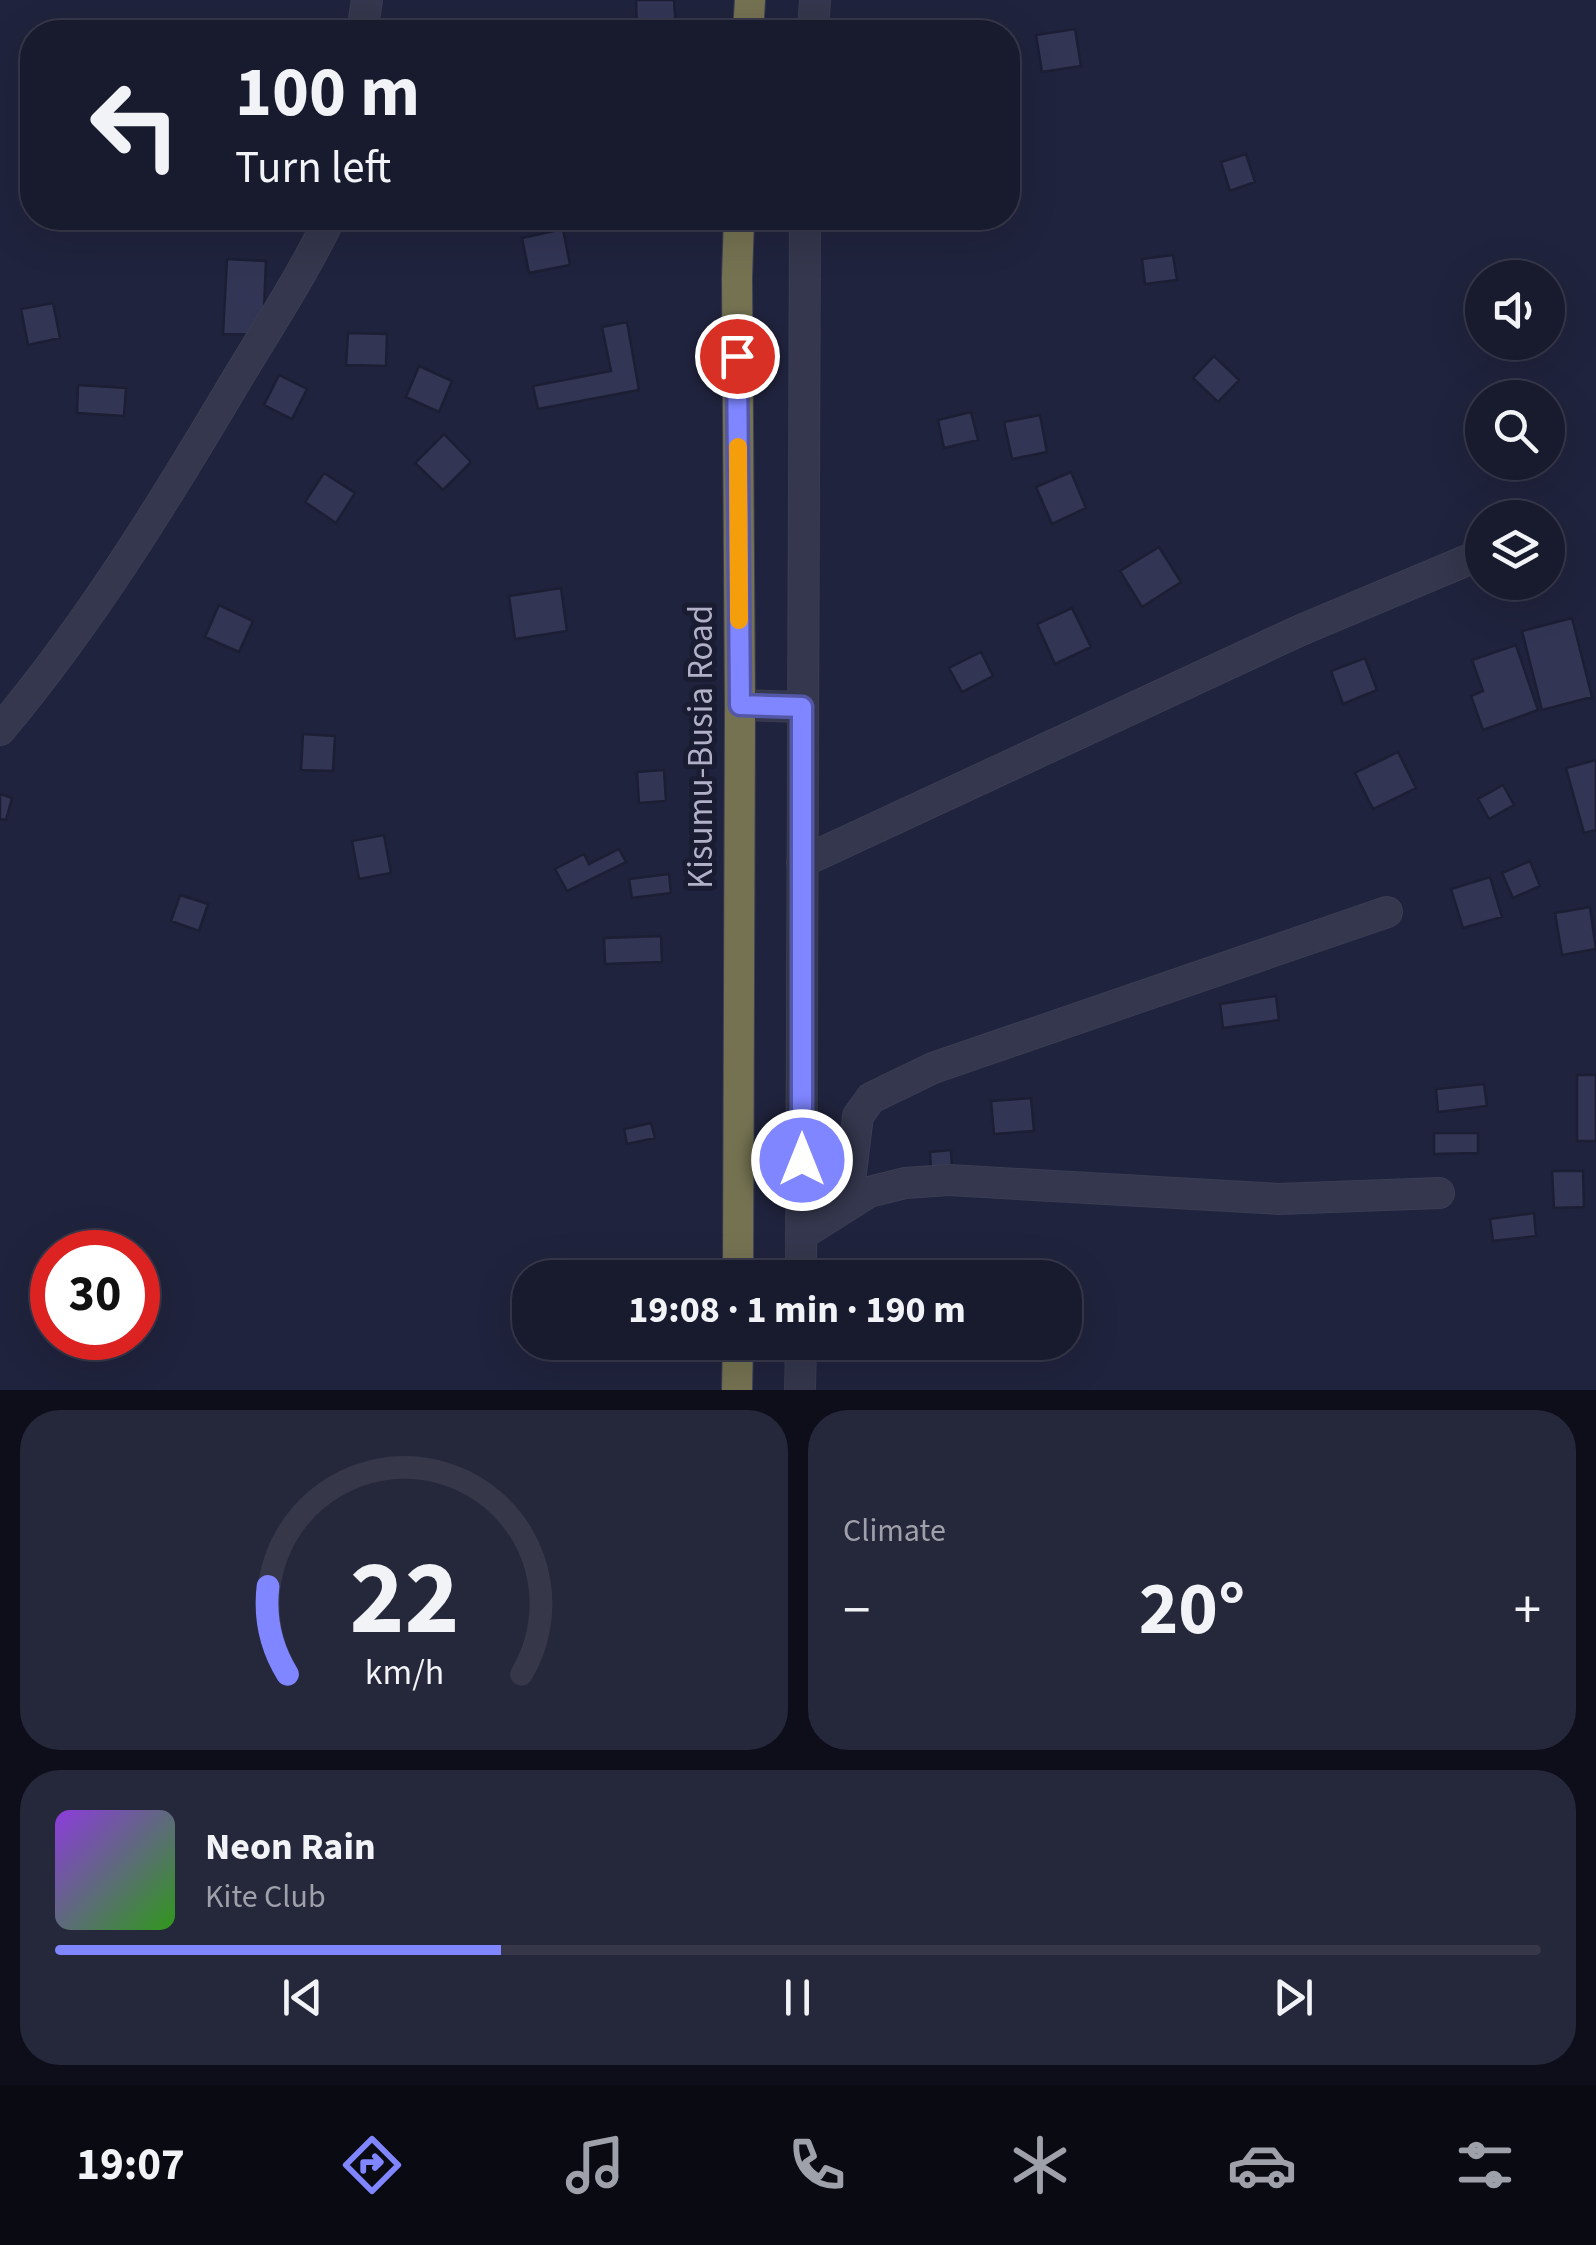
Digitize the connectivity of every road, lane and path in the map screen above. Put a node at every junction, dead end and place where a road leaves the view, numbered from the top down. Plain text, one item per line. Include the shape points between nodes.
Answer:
1 (324, 230) edge
2 (739, 230) edge
3 (805, 230) edge
4 (1465, 561) edge
5 (740, 705) junction
6 (802, 707) junction
7 (0, 730) edge
8 (802, 862) junction
9 (1387, 912) dead end
10 (1439, 1192) dead end
11 (847, 1205) junction
12 (801, 1235) junction
13 (738, 1260) edge
14 (801, 1260) edge
15 (738, 1360) edge
16 (800, 1360) edge
17 (737, 1390) edge
18 (800, 1390) edge

1 - 7 street via 158,512
2 - 5 highway, Kisumu-Busia Road
3 - 6 street
4 - 8 street via 1300,630
5 - 6 street
5 - 13 highway, Kisumu-Busia Road
6 - 8 street
8 - 12 street
9 - 11 street via 933,1068 871,1098 858,1116
10 - 11 street via 1279,1199 950,1180 905,1183
11 - 12 street
12 - 14 street
15 - 17 highway
16 - 18 street

